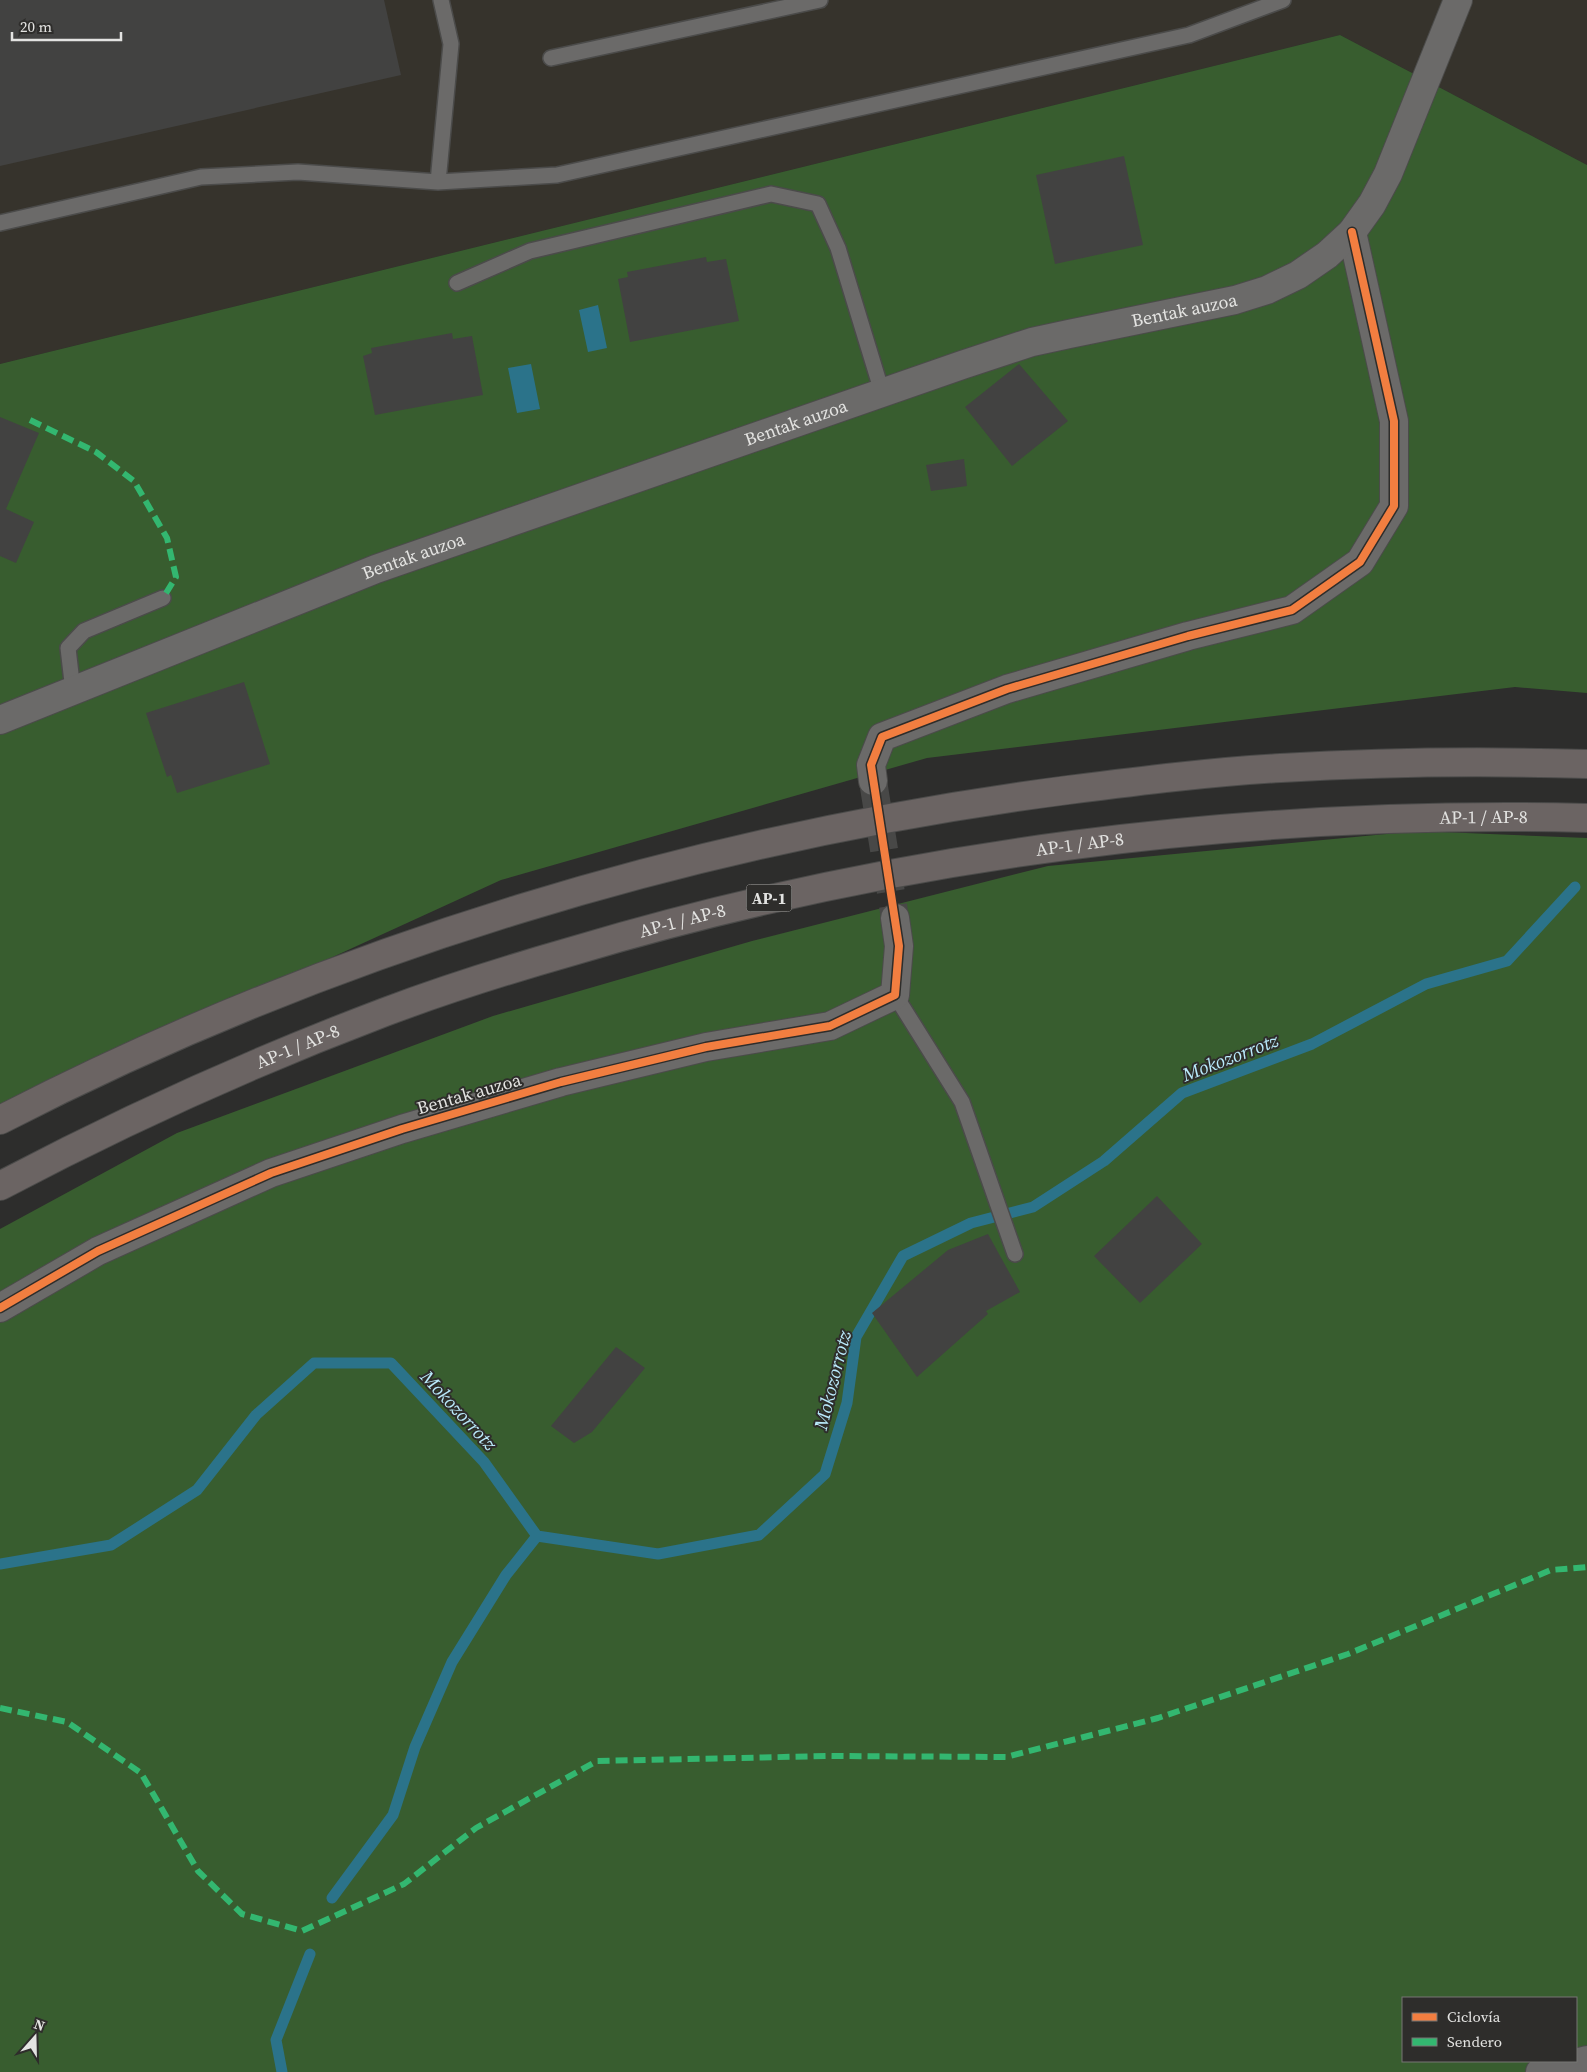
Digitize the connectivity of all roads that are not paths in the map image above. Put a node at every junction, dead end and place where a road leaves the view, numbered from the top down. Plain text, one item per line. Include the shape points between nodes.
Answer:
1 (441, 0) edge
2 (820, 0) edge
3 (1283, 0) edge
4 (1458, 0) edge
5 (551, 58) dead end
6 (438, 182) junction
7 (0, 223) edge
8 (1352, 232) junction
9 (456, 283) dead end
10 (882, 392) junction
11 (163, 598) dead end
12 (72, 691) junction
13 (0, 720) edge
14 (1587, 764) edge
15 (873, 781) tunnel mouth
16 (1587, 818) edge
17 (895, 918) tunnel mouth
18 (895, 994) junction
19 (0, 1120) edge
20 (0, 1186) edge
21 (1015, 1254) dead end
22 (0, 1308) edge
23 (1587, 2060) edge
24 (1540, 2072) edge

1 - 6 lane via 451,44
2 - 5 lane
3 - 6 lane via 1189,35 558,175
4 - 8 street, Bentak auzoa via 1388,174
6 - 7 lane via 298,172 201,177
8 - 10 street, Bentak auzoa via 1327,255 1267,290 1235,300 1032,342
8 - 15 street via 1394,421 1394,506 1360,562 1292,610 1188,636 1007,689 882,737 871,765
9 - 10 lane via 530,251 771,194 818,204 838,248
10 - 12 street, Bentak auzoa via 376,569
11 - 12 lane via 84,632 68,648
12 - 13 street, Bentak auzoa
14 - 19 highway via 1411,763 1278,768 1146,780 892,817 752,846 514,911 370,960 245,1007
16 - 20 highway, AP-1 / AP-8 / AP-1 via 1413,817 1151,835 1021,852 763,900 510,969 386,1012 145,1113
17 - 18 street via 899,946
18 - 21 lane via 962,1102
18 - 22 street, Bentak auzoa via 830,1026 706,1047 562,1082 402,1129 271,1173 98,1251
23 - 24 street

